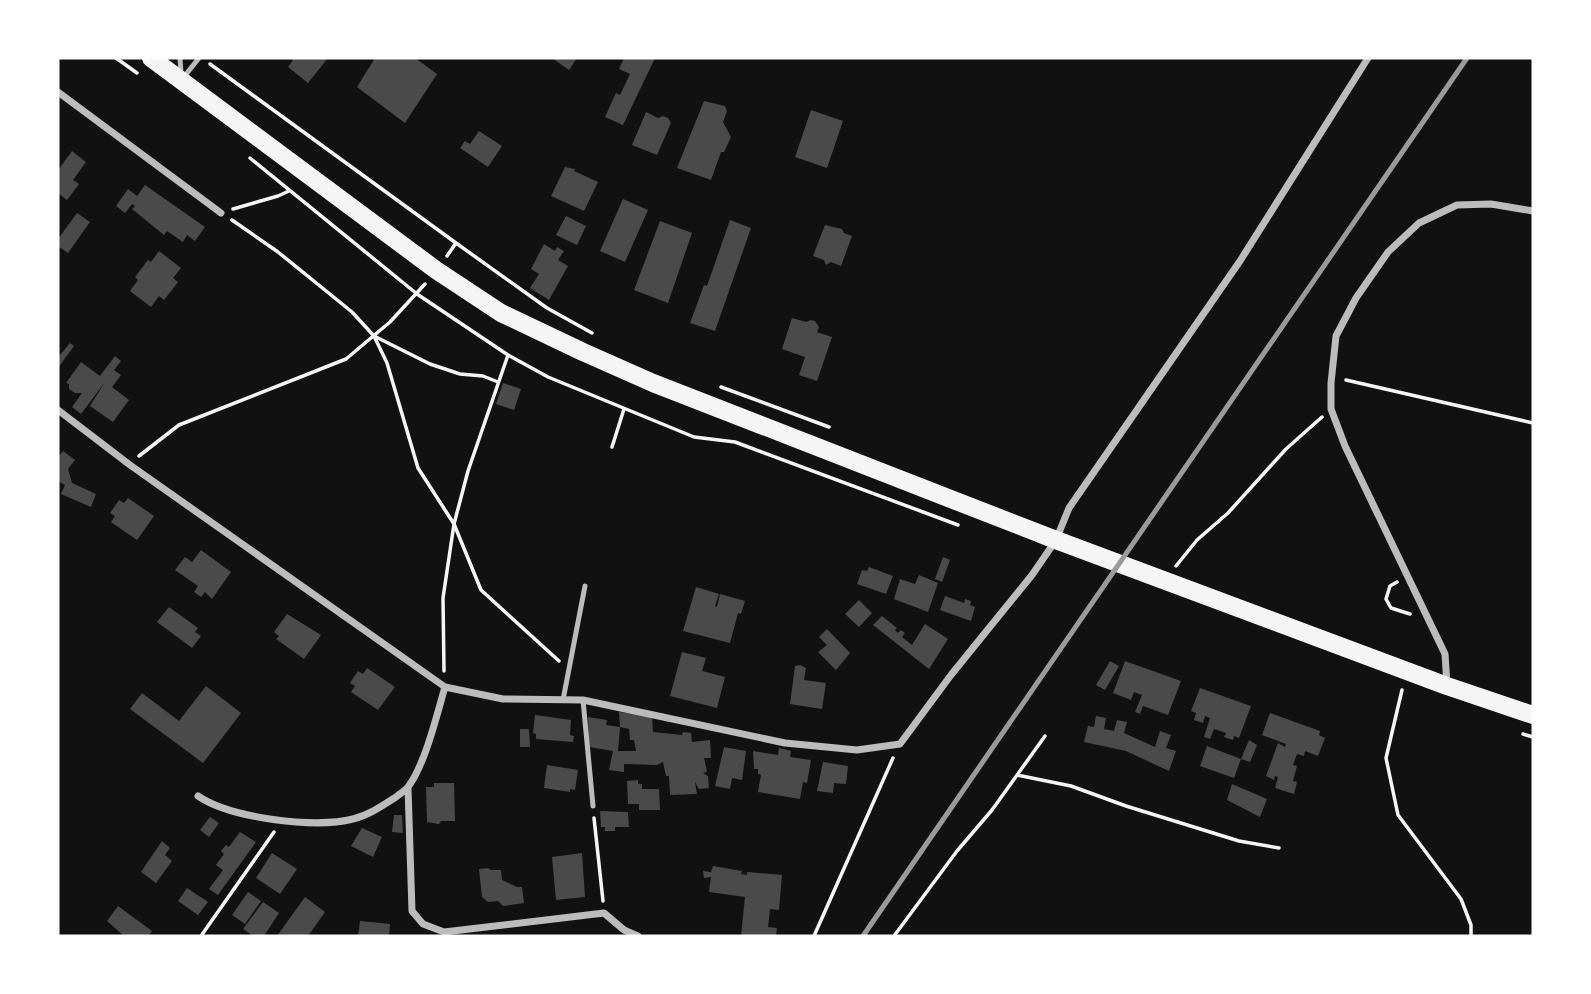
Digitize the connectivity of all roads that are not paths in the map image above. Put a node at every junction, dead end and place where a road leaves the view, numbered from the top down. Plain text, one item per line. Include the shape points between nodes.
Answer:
1 (151, 58) edge
2 (180, 58) edge
3 (201, 58) edge
4 (1368, 58) edge
5 (181, 80) junction
6 (58, 92) edge
7 (1533, 211) edge
8 (221, 213) road end
9 (58, 410) edge
10 (1059, 541) junction
11 (585, 586) dead end
12 (1447, 686) junction
13 (445, 687) junction
14 (563, 700) junction
15 (583, 700) junction
16 (1533, 715) edge
17 (408, 788) junction
18 (198, 796) dead end
19 (593, 806) road end
20 (638, 936) edge

1 - 5 main road
2 - 5 lane
3 - 5 lane
4 - 10 street via 1240,261 1069,508
5 - 10 main road via 436,270 502,313 629,373
6 - 8 street
7 - 12 street via 1491,204 1457,205 1419,223 1388,252 1336,336 1331,409 1445,654
9 - 13 street
10 - 12 main road
10 - 15 street via 900,744 857,750 785,743
11 - 14 lane
12 - 16 main road
13 - 14 street via 503,699
13 - 17 street
14 - 15 street
15 - 19 lane
17 - 18 street via 378,810 327,822 282,822 212,806
17 - 20 street via 412,911 423,924 444,932 604,913

